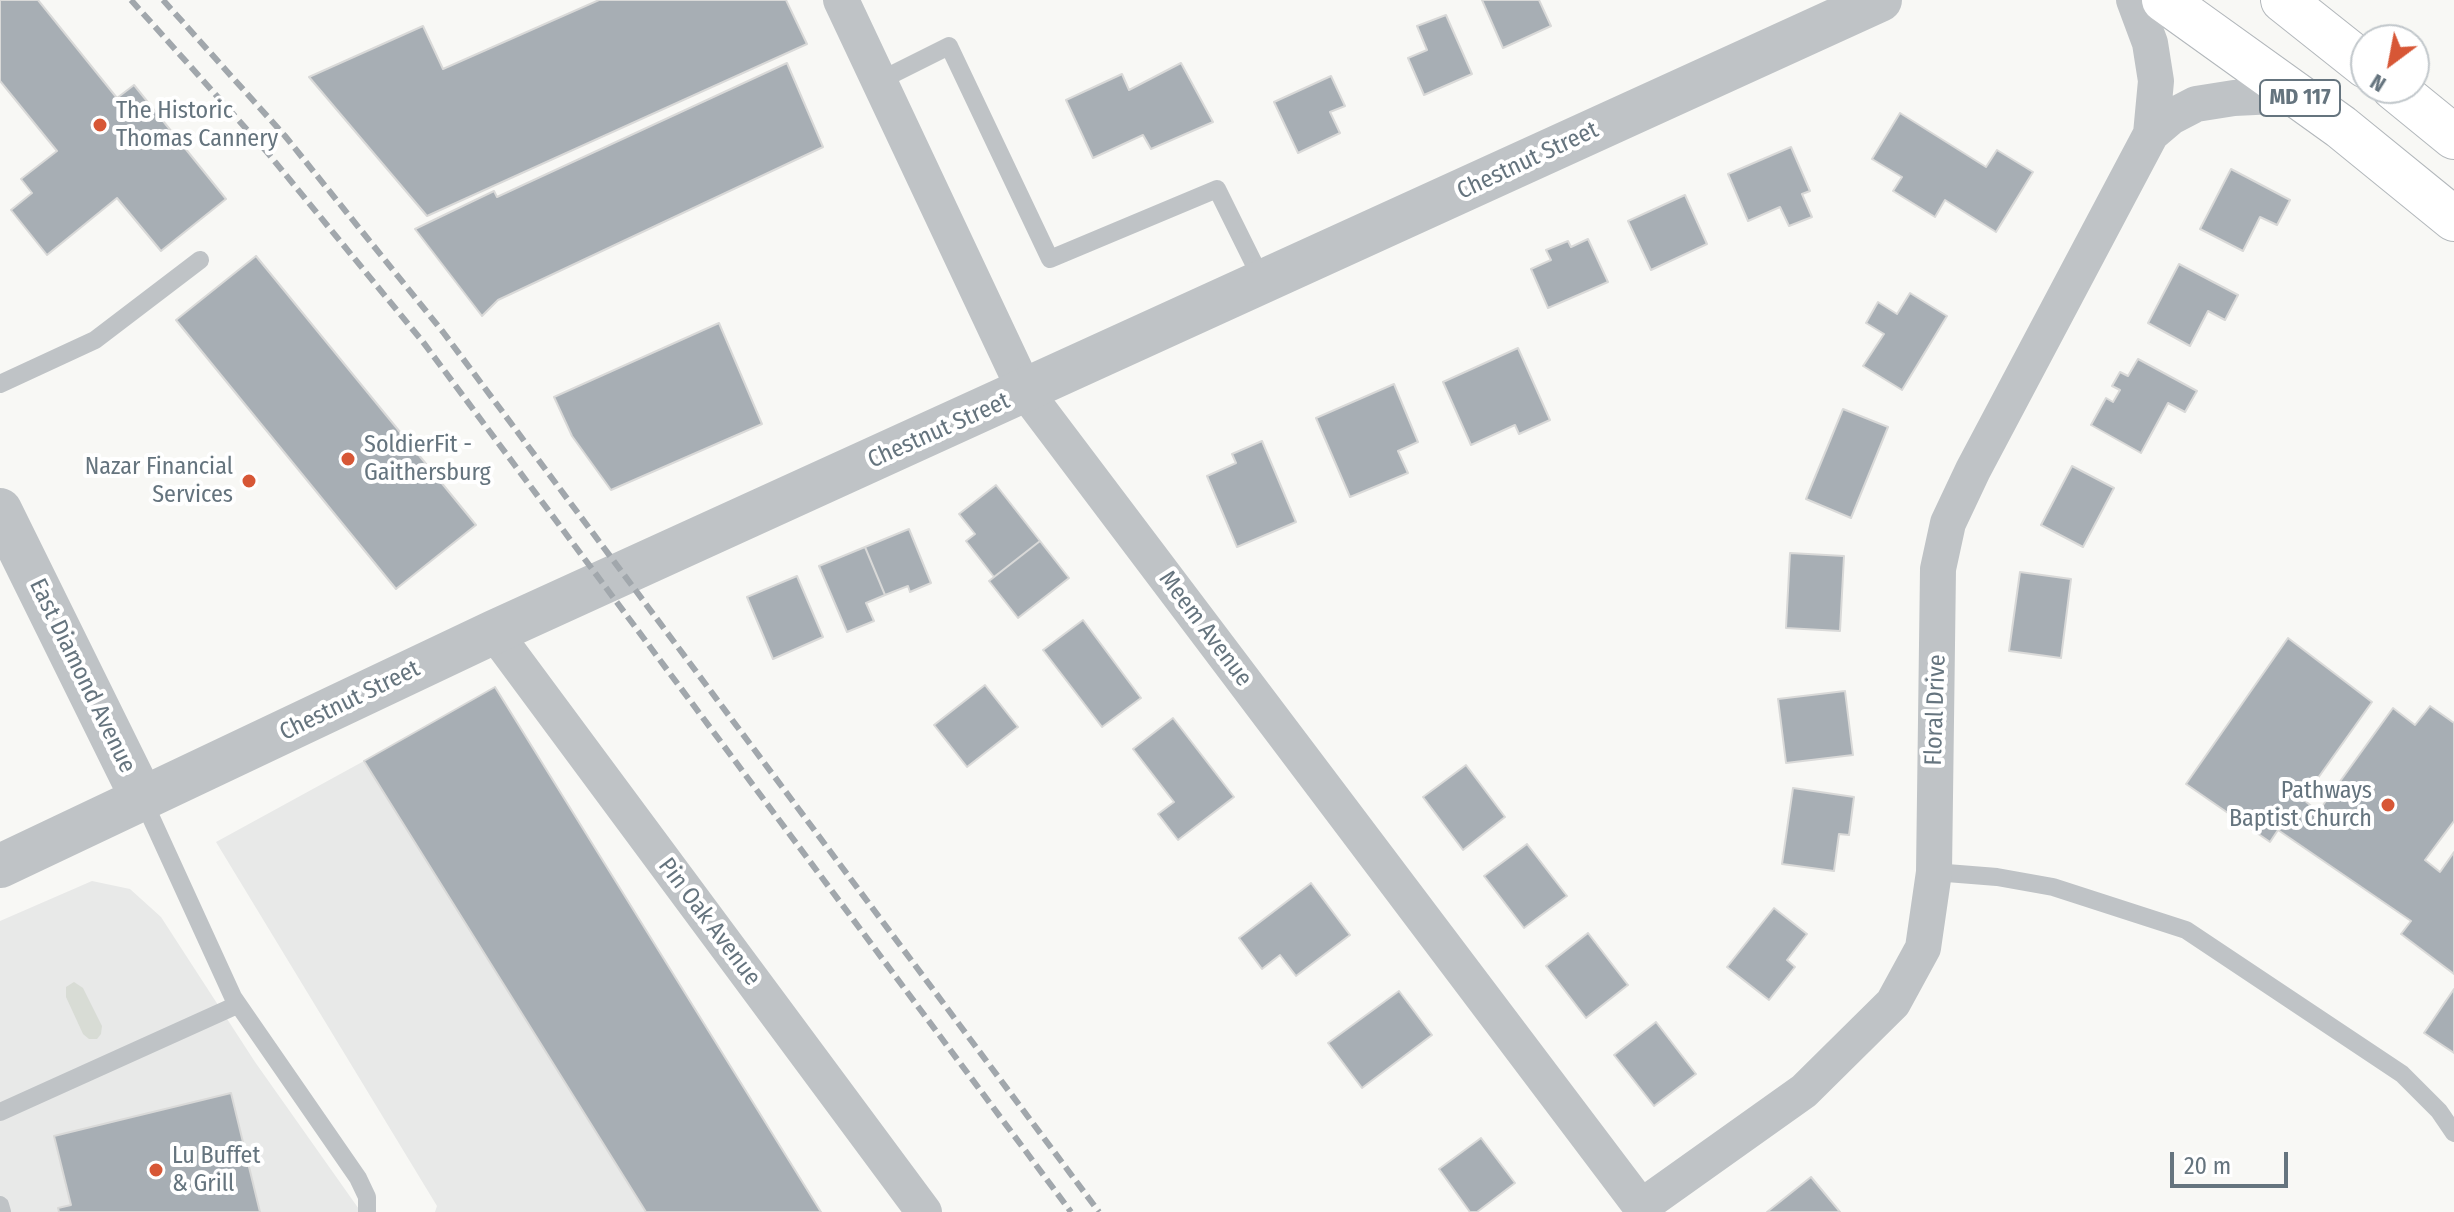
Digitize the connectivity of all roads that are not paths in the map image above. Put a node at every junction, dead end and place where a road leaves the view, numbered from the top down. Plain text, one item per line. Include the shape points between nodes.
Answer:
1 (841, 0) edge
2 (1880, 0) edge
3 (2134, 0) edge
4 (2164, 0) edge
5 (2283, 0) edge
6 (2317, 17) edge
7 (2350, 50) edge
8 (879, 81) junction
9 (2296, 95) junction
10 (2414, 104) edge
11 (2151, 134) junction
12 (2454, 137) edge
13 (2454, 219) edge
14 (200, 260) dead end
15 (1263, 282) junction
16 (0, 384) edge
17 (1025, 391) junction
18 (0, 510) edge
19 (494, 632) junction
20 (143, 800) junction
21 (0, 866) edge
22 (1934, 872) junction
23 (237, 1005) junction
24 (0, 1112) edge
25 (2454, 1133) edge
26 (0, 1205) edge
27 (1643, 1210) edge
28 (2, 1212) edge
29 (367, 1212) edge
30 (924, 1212) edge

1 - 8 street, Meem Avenue
2 - 15 street, Chestnut Street
3 - 11 street, Floral Drive via 2150,43 2156,81
4 - 9 main road, MD 117
5 - 6 main road, MD 117
6 - 7 main road, MD 117
8 - 15 lane via 949,46 1050,259 1217,189
8 - 17 street, Meem Avenue
9 - 11 street, Floral Drive via 2196,104
9 - 13 main road, MD 117
10 - 12 main road
11 - 22 street, Floral Drive via 1948,523 1938,569
14 - 16 lane via 95,340
15 - 17 street, Chestnut Street
17 - 19 street, Chestnut Street
17 - 27 street, Meem Avenue
18 - 20 street, East Diamond Avenue
19 - 20 street, Chestnut Street
19 - 30 street, Pin Oak Avenue
20 - 21 street, Chestnut Street
20 - 23 lane
22 - 25 lane via 2053,887 2186,930 2402,1074
22 - 27 street, Floral Drive via 1923,948 1893,1003 1804,1091
23 - 24 lane
23 - 29 lane via 358,1178
26 - 28 lane

